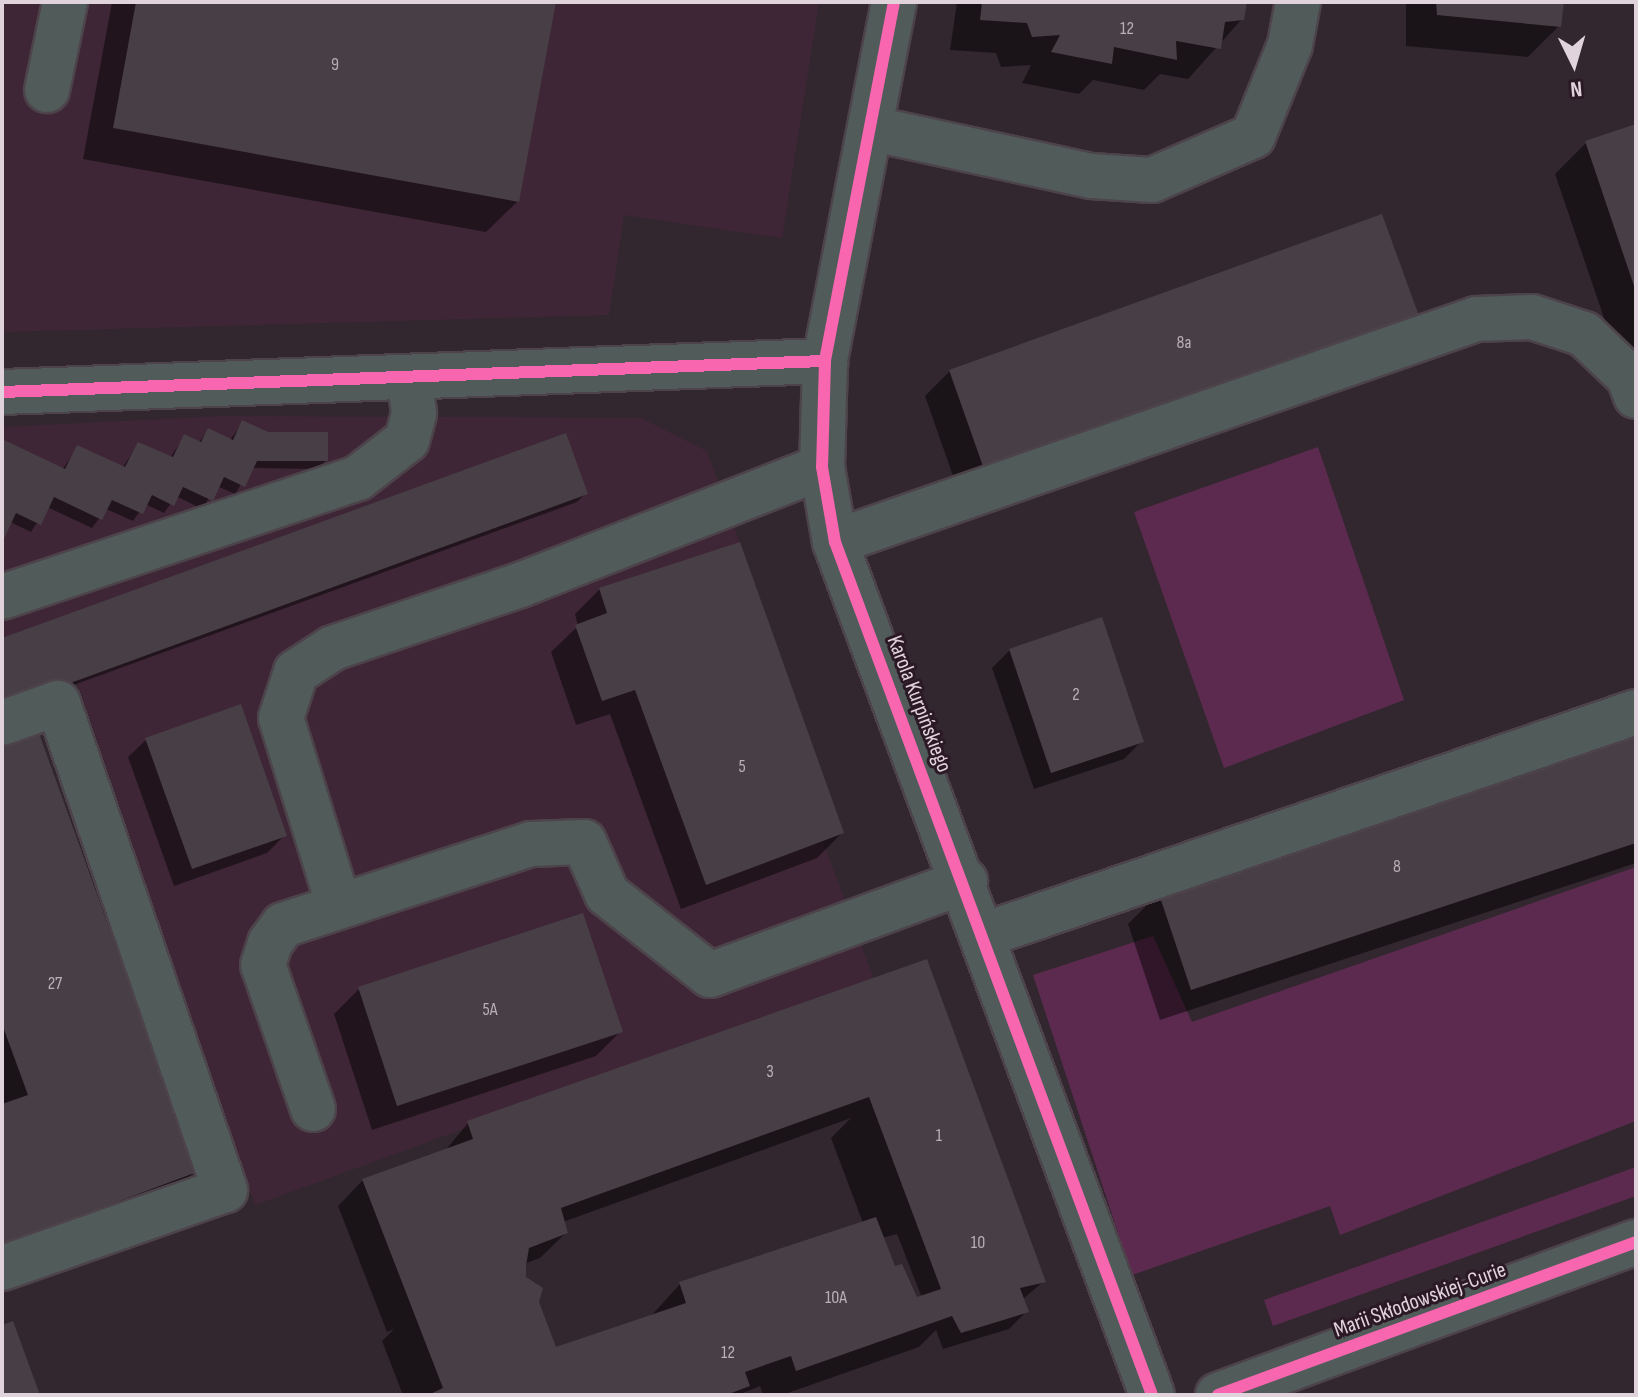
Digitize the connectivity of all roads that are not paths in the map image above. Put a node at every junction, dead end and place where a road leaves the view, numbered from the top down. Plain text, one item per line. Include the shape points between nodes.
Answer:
1 (65, 2) edge
2 (894, 2) edge
3 (1298, 2) edge
4 (47, 90) dead end
5 (874, 129) junction
6 (825, 361) junction
7 (409, 379) junction
8 (2, 392) edge
9 (1636, 396) edge
10 (822, 467) junction
11 (835, 542) junction
12 (2, 597) edge
13 (1636, 712) edge
14 (2, 723) edge
15 (965, 881) junction
16 (339, 906) junction
17 (984, 935) junction
18 (313, 1109) dead end
19 (1636, 1242) edge
20 (2, 1268) edge
21 (1152, 1395) edge
22 (1218, 1395) edge

1 - 4 street
2 - 5 street, Karola Kurpińskiego
3 - 5 street via 1290,45 1253,136 1152,180 1091,176
5 - 6 street, Karola Kurpińskiego
6 - 7 street
6 - 10 street, Karola Kurpińskiego
7 - 8 street
7 - 12 street via 414,413 407,440 358,478
9 - 11 street via 1629,377 1584,334 1532,317 1476,319
10 - 11 street, Karola Kurpińskiego
10 - 16 street via 520,585 333,648 296,672 281,718
11 - 15 street, Karola Kurpińskiego
13 - 17 street
14 - 20 street via 58,703 225,1190
15 - 16 street via 710,975 607,894 584,842 531,844
15 - 17 street, Karola Kurpińskiego
16 - 18 street via 283,925 263,965
17 - 21 street, Karola Kurpińskiego
19 - 22 street, Marii Skłodowskiej-Curie

